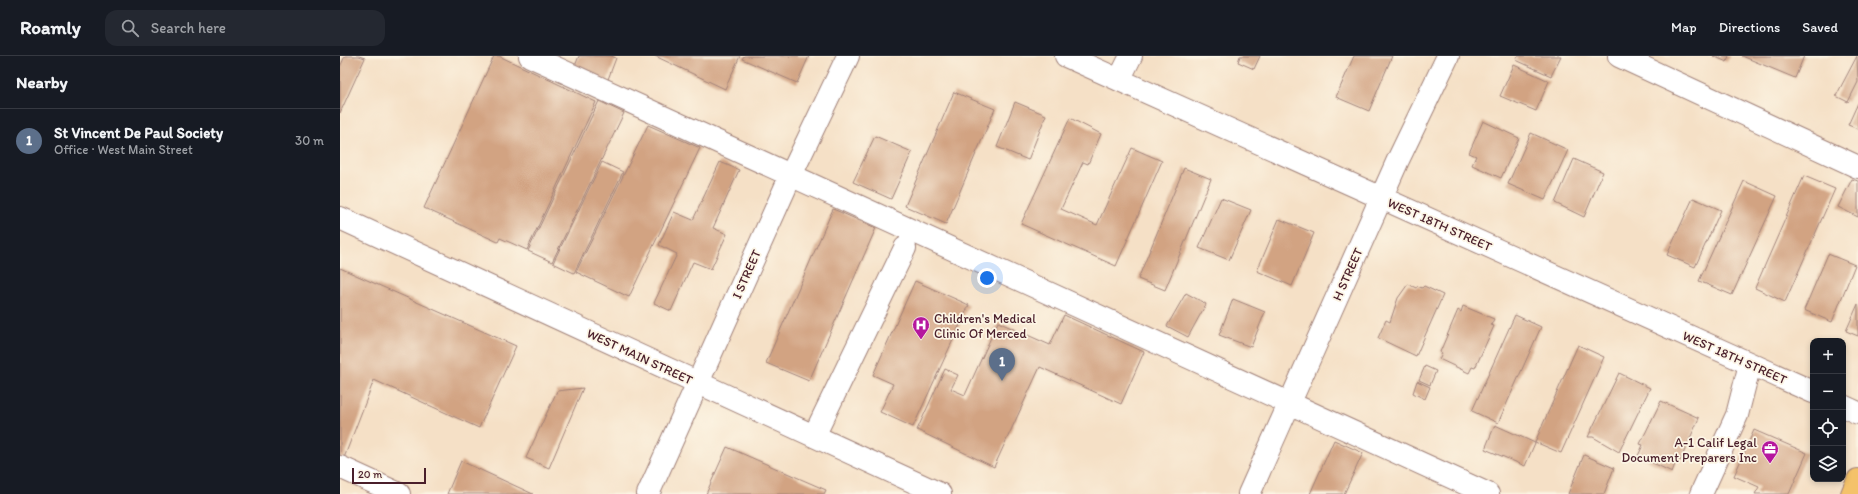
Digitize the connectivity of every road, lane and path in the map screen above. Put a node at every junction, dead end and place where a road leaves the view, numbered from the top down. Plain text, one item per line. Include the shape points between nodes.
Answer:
1 (530, 56) edge
2 (848, 56) edge
3 (1066, 56) edge
4 (1131, 56) edge
5 (1448, 56) edge
6 (1619, 56) edge
7 (1119, 80) junction
8 (1858, 167) edge
9 (791, 175) junction
10 (1381, 198) junction
11 (340, 218) edge
12 (905, 248) dead end
13 (1750, 364) junction
14 (697, 382) junction
15 (1810, 391) edge
16 (1290, 403) junction
17 (1846, 407) edge
18 (1858, 413) edge
19 (814, 436) junction
20 (340, 467) edge
21 (1858, 480) edge
22 (399, 494) edge
23 (648, 494) edge
24 (940, 494) edge
25 (1249, 494) edge
26 (1488, 494) edge
27 (1700, 494) edge
28 (1852, 494) edge

1 - 9 street
2 - 9 street, I STREET
3 - 7 street, WEST 18TH STREET
4 - 7 street
5 - 10 street, H STREET
6 - 8 street
7 - 10 street, WEST 18TH STREET
9 - 14 street, I STREET
9 - 16 street
10 - 13 street, WEST 18TH STREET
10 - 16 street, H STREET
11 - 14 street, WEST MAIN STREET
12 - 19 street
13 - 15 street, WEST 18TH STREET
13 - 27 street via 1737,415
14 - 19 street, WEST MAIN STREET
14 - 23 street, I STREET
16 - 25 street, H STREET
16 - 26 street
17 - 18 street
19 - 24 street, WEST MAIN STREET
20 - 22 street
21 - 28 main road

